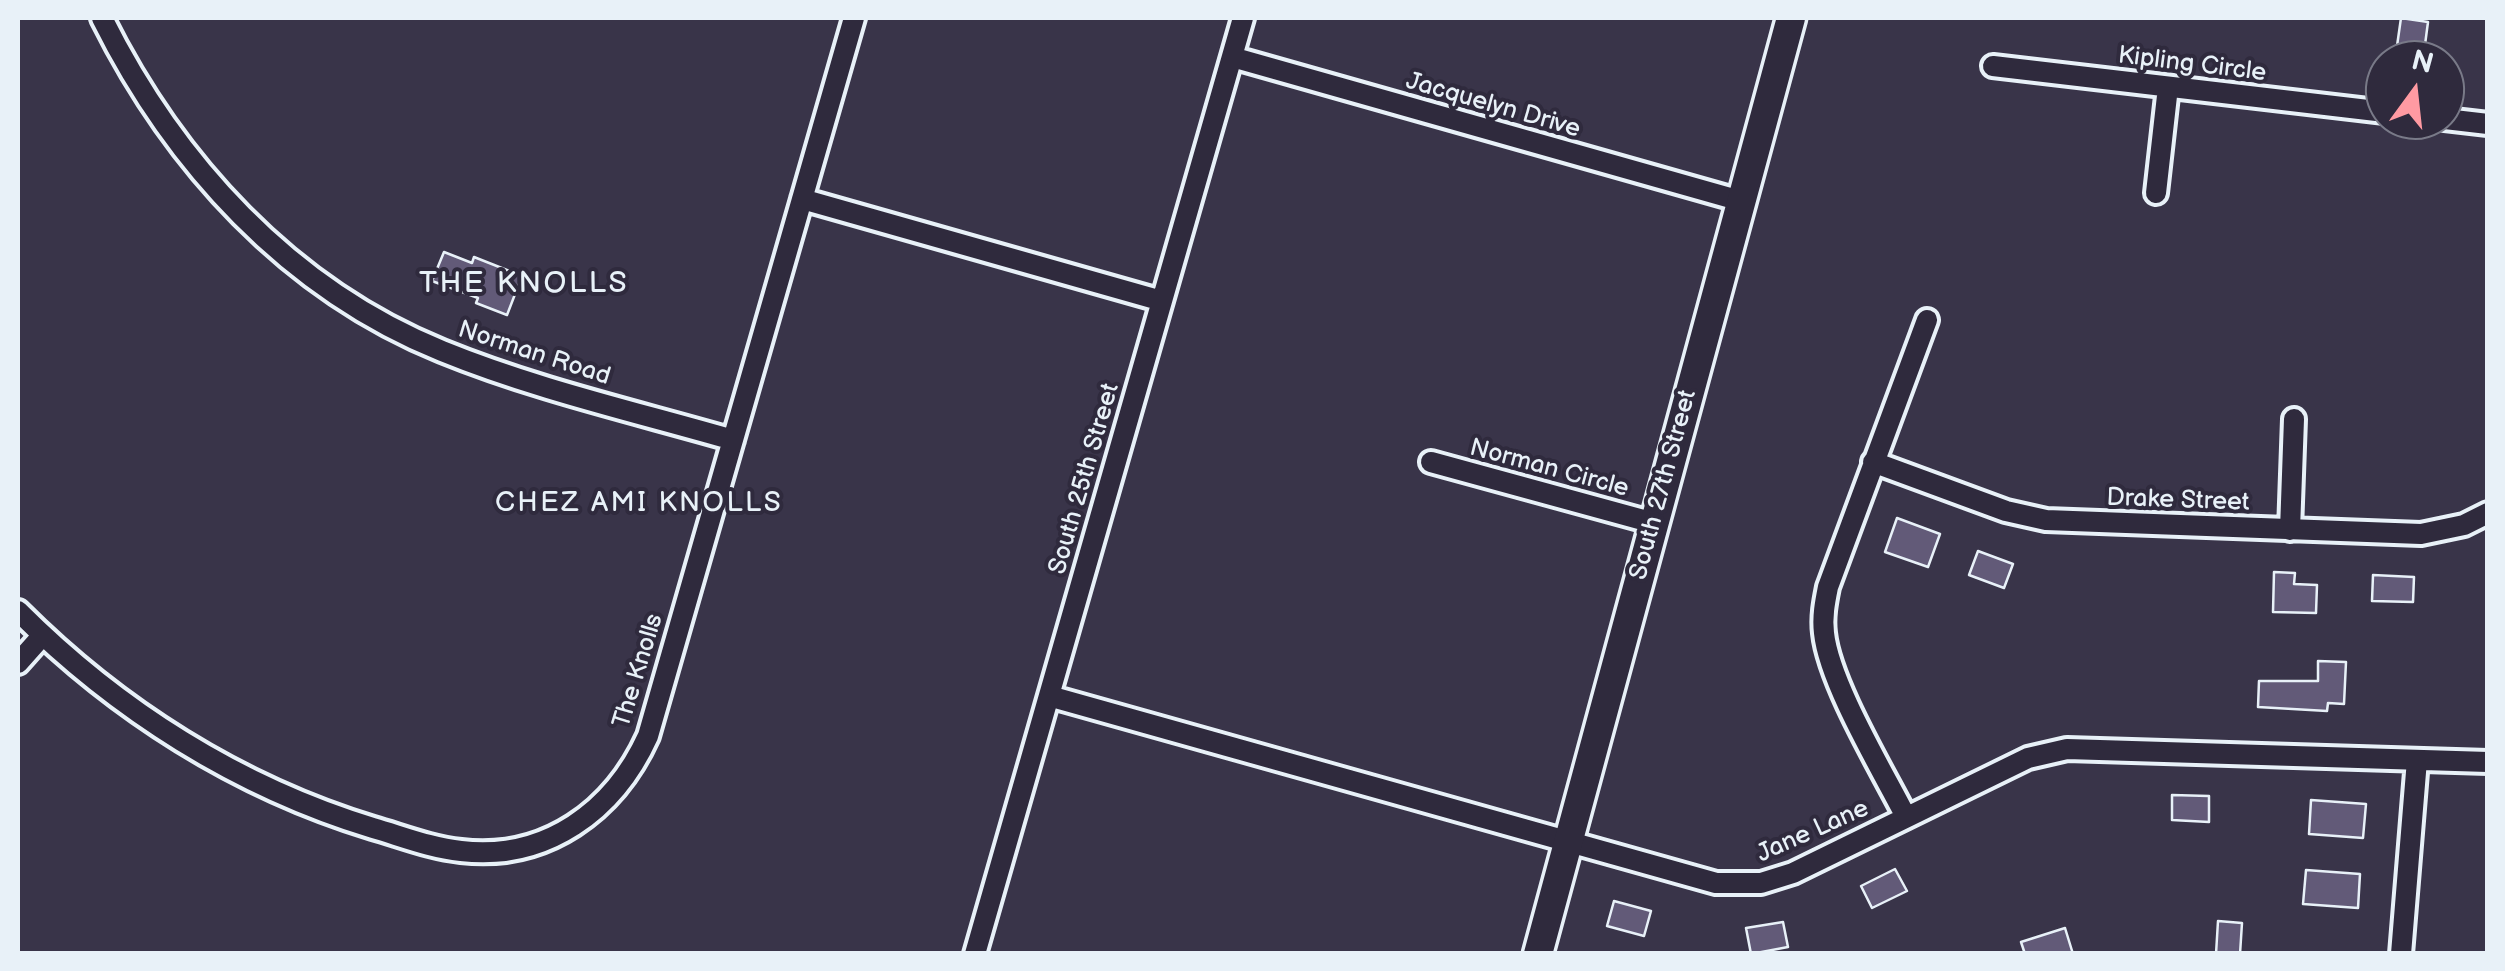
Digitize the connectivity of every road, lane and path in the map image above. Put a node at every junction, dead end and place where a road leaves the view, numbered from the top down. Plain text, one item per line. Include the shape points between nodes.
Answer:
1 (102, 18) edge
2 (854, 18) edge
3 (1243, 18) edge
4 (1791, 18) edge
5 (1232, 58) junction
6 (1993, 66) dead end
7 (2168, 87) junction
8 (2365, 110) edge
9 (2156, 193) dead end
10 (802, 199) junction
11 (1741, 202) junction
12 (1162, 300) junction
13 (1927, 320) dead end
14 (2294, 419) dead end
15 (733, 440) junction
16 (1431, 462) dead end
17 (1873, 462) junction
18 (2488, 513) edge
19 (1654, 523) junction
20 (2290, 530) junction
21 (18, 612) edge
22 (42, 636) junction
23 (18, 663) edge
24 (1049, 696) junction
25 (2417, 760) junction
26 (2488, 762) edge
27 (1906, 817) junction
28 (1568, 843) junction
29 (975, 954) edge
30 (1538, 954) edge
31 (2401, 954) edge

1 - 15 street, Norman Road via 149,103 202,174 247,222 334,292 382,322 489,370
2 - 10 street, The Knolls
3 - 5 street, South 25th Street
4 - 11 main road, South 27th Street
5 - 11 street, Jacquelyn Drive
5 - 12 street, South 25th Street
6 - 7 street, Kipling Circle
7 - 8 street, Kipling Circle
7 - 9 street
10 - 12 street
10 - 15 street, The Knolls
11 - 19 main road, South 27th Street
12 - 24 street, South 25th Street
13 - 17 street
14 - 20 street
15 - 22 street, The Knolls via 636,762 600,808 528,846 458,851 299,802 140,715
16 - 19 street, Norman Circle
17 - 20 street, Drake Street via 2046,520
17 - 27 street via 1828,586 1824,631 1835,674
18 - 20 street, Drake Street via 2464,526 2421,534
19 - 28 main road, South 27th Street
21 - 22 street, The Knolls
22 - 23 street
24 - 28 street, Jane Lane
24 - 29 street, South 25th Street
25 - 26 street, Jane Lane
25 - 27 street, Jane Lane via 2067,749 2028,758
25 - 31 street
27 - 28 street, Jane Lane via 1778,879 1739,886
28 - 30 main road, South 27th Street

